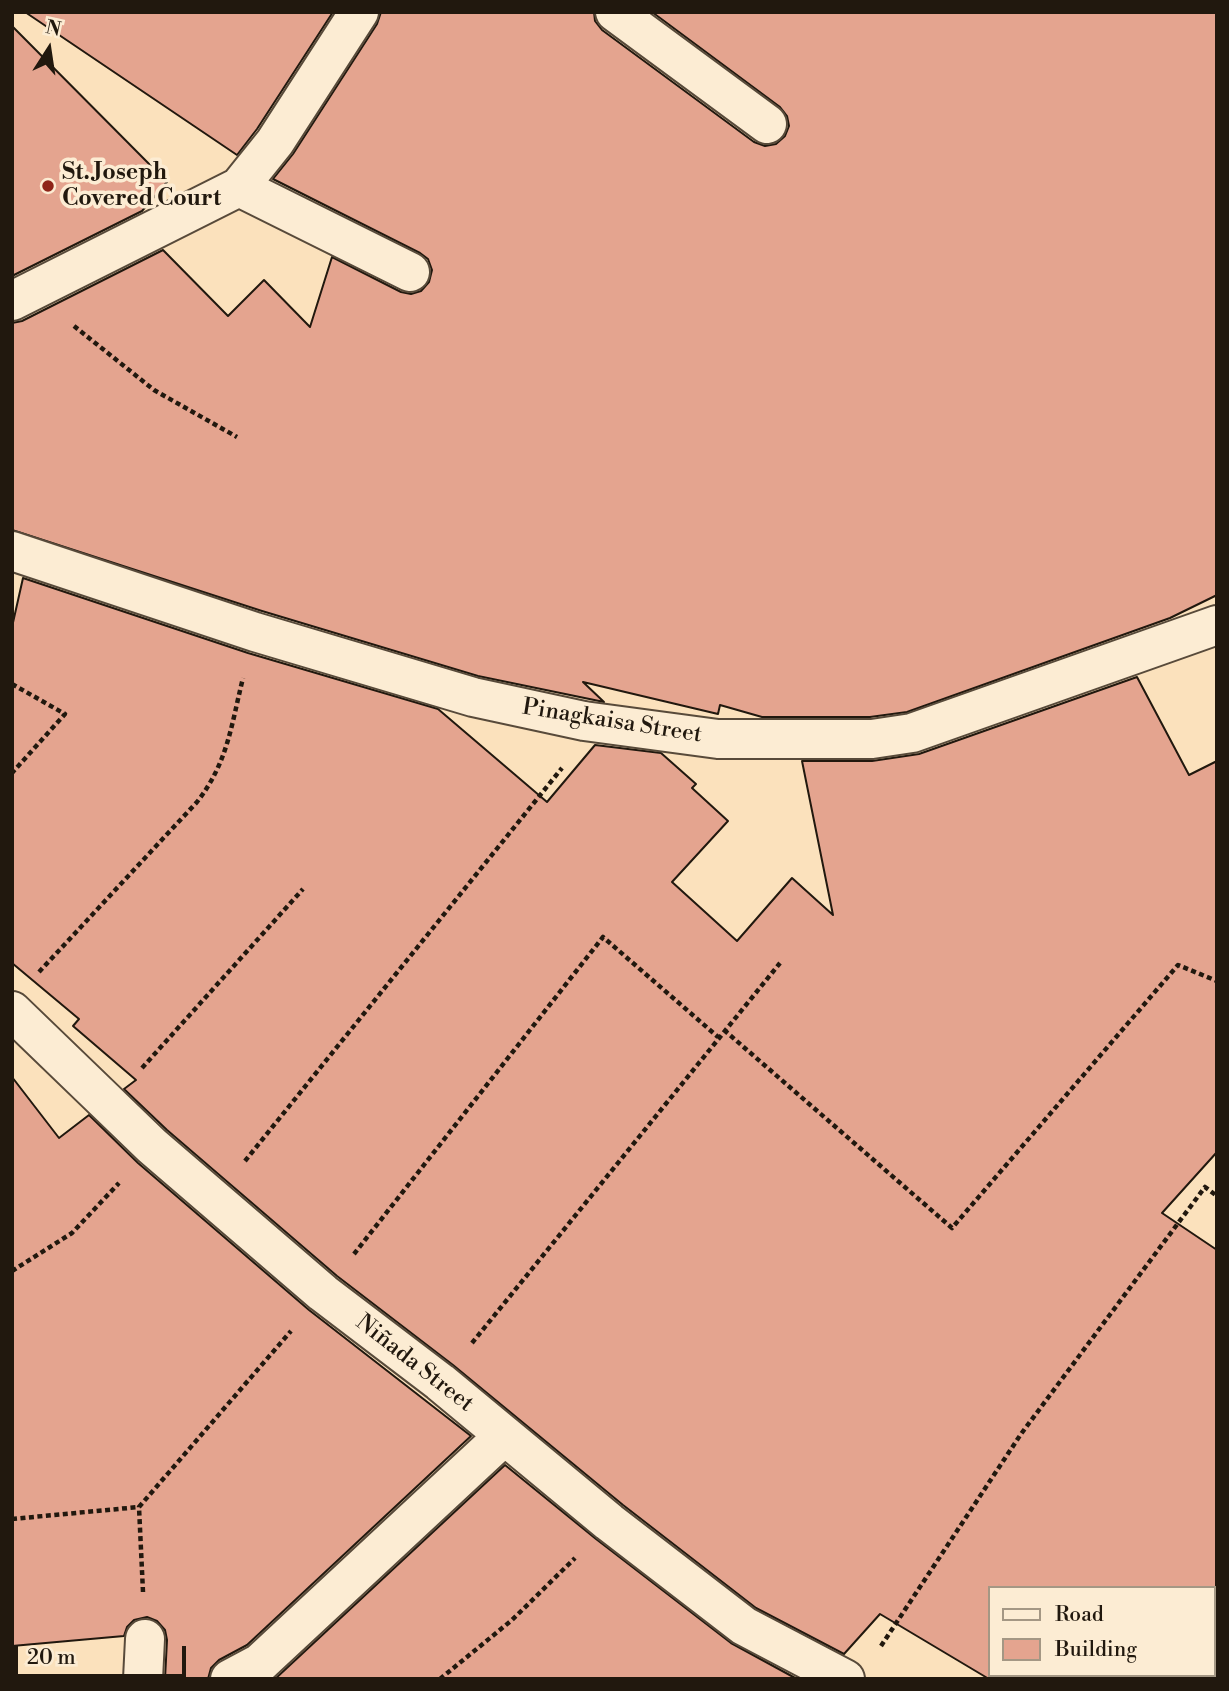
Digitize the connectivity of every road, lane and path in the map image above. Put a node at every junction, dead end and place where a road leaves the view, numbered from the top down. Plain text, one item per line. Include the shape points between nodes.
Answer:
1 (359, 12) edge
2 (615, 12) edge
3 (767, 124) dead end
4 (239, 187) junction
5 (410, 272) dead end
6 (21, 296) edge
7 (237, 437) dead end
8 (12, 551) edge
9 (1217, 625) edge
10 (255, 632) junction
11 (12, 684) edge
12 (584, 721) junction
13 (12, 773) edge
14 (303, 889) dead end
15 (780, 963) dead end
16 (1217, 981) edge
17 (22, 996) edge
18 (724, 1030) junction
19 (718, 1037) junction
20 (109, 1104) junction
21 (152, 1146) junction
22 (1217, 1196) edge
23 (213, 1200) junction
24 (12, 1271) edge
25 (323, 1293) junction
26 (440, 1382) junction
27 (504, 1436) junction
28 (139, 1507) junction
29 (12, 1519) edge
30 (609, 1522) junction
31 (145, 1639) joint
32 (860, 1667) edge
33 (143, 1679) edge
34 (230, 1679) edge
35 (440, 1679) edge

1 - 4 street via 275,142
2 - 3 street
4 - 5 street
4 - 6 street
6 - 7 path via 154,390
8 - 10 street, Pinagkaisa Street
9 - 12 street, Pinagkaisa Street via 899,735 872,739 718,738
10 - 12 street, Pinagkaisa Street via 472,697
10 - 17 path via 227,745 212,784
11 - 13 path via 65,714
12 - 23 path via 563,767 542,796
14 - 20 path
15 - 18 path
16 - 18 path via 1178,965 952,1228
17 - 20 street, Niñada Street
18 - 19 path
19 - 25 path via 603,937
19 - 26 path
20 - 21 street, Niñada Street
21 - 23 street, Niñada Street
21 - 24 path via 72,1233
22 - 32 path via 1205,1187 1021,1434
23 - 25 street, Niñada Street
25 - 26 street, Niñada Street
25 - 28 path
26 - 27 street, Niñada Street
27 - 30 street, Niñada Street
27 - 34 street via 260,1662
28 - 29 path
28 - 31 path
30 - 32 street, Niñada Street via 744,1626
30 - 35 path via 512,1620
31 - 33 street

